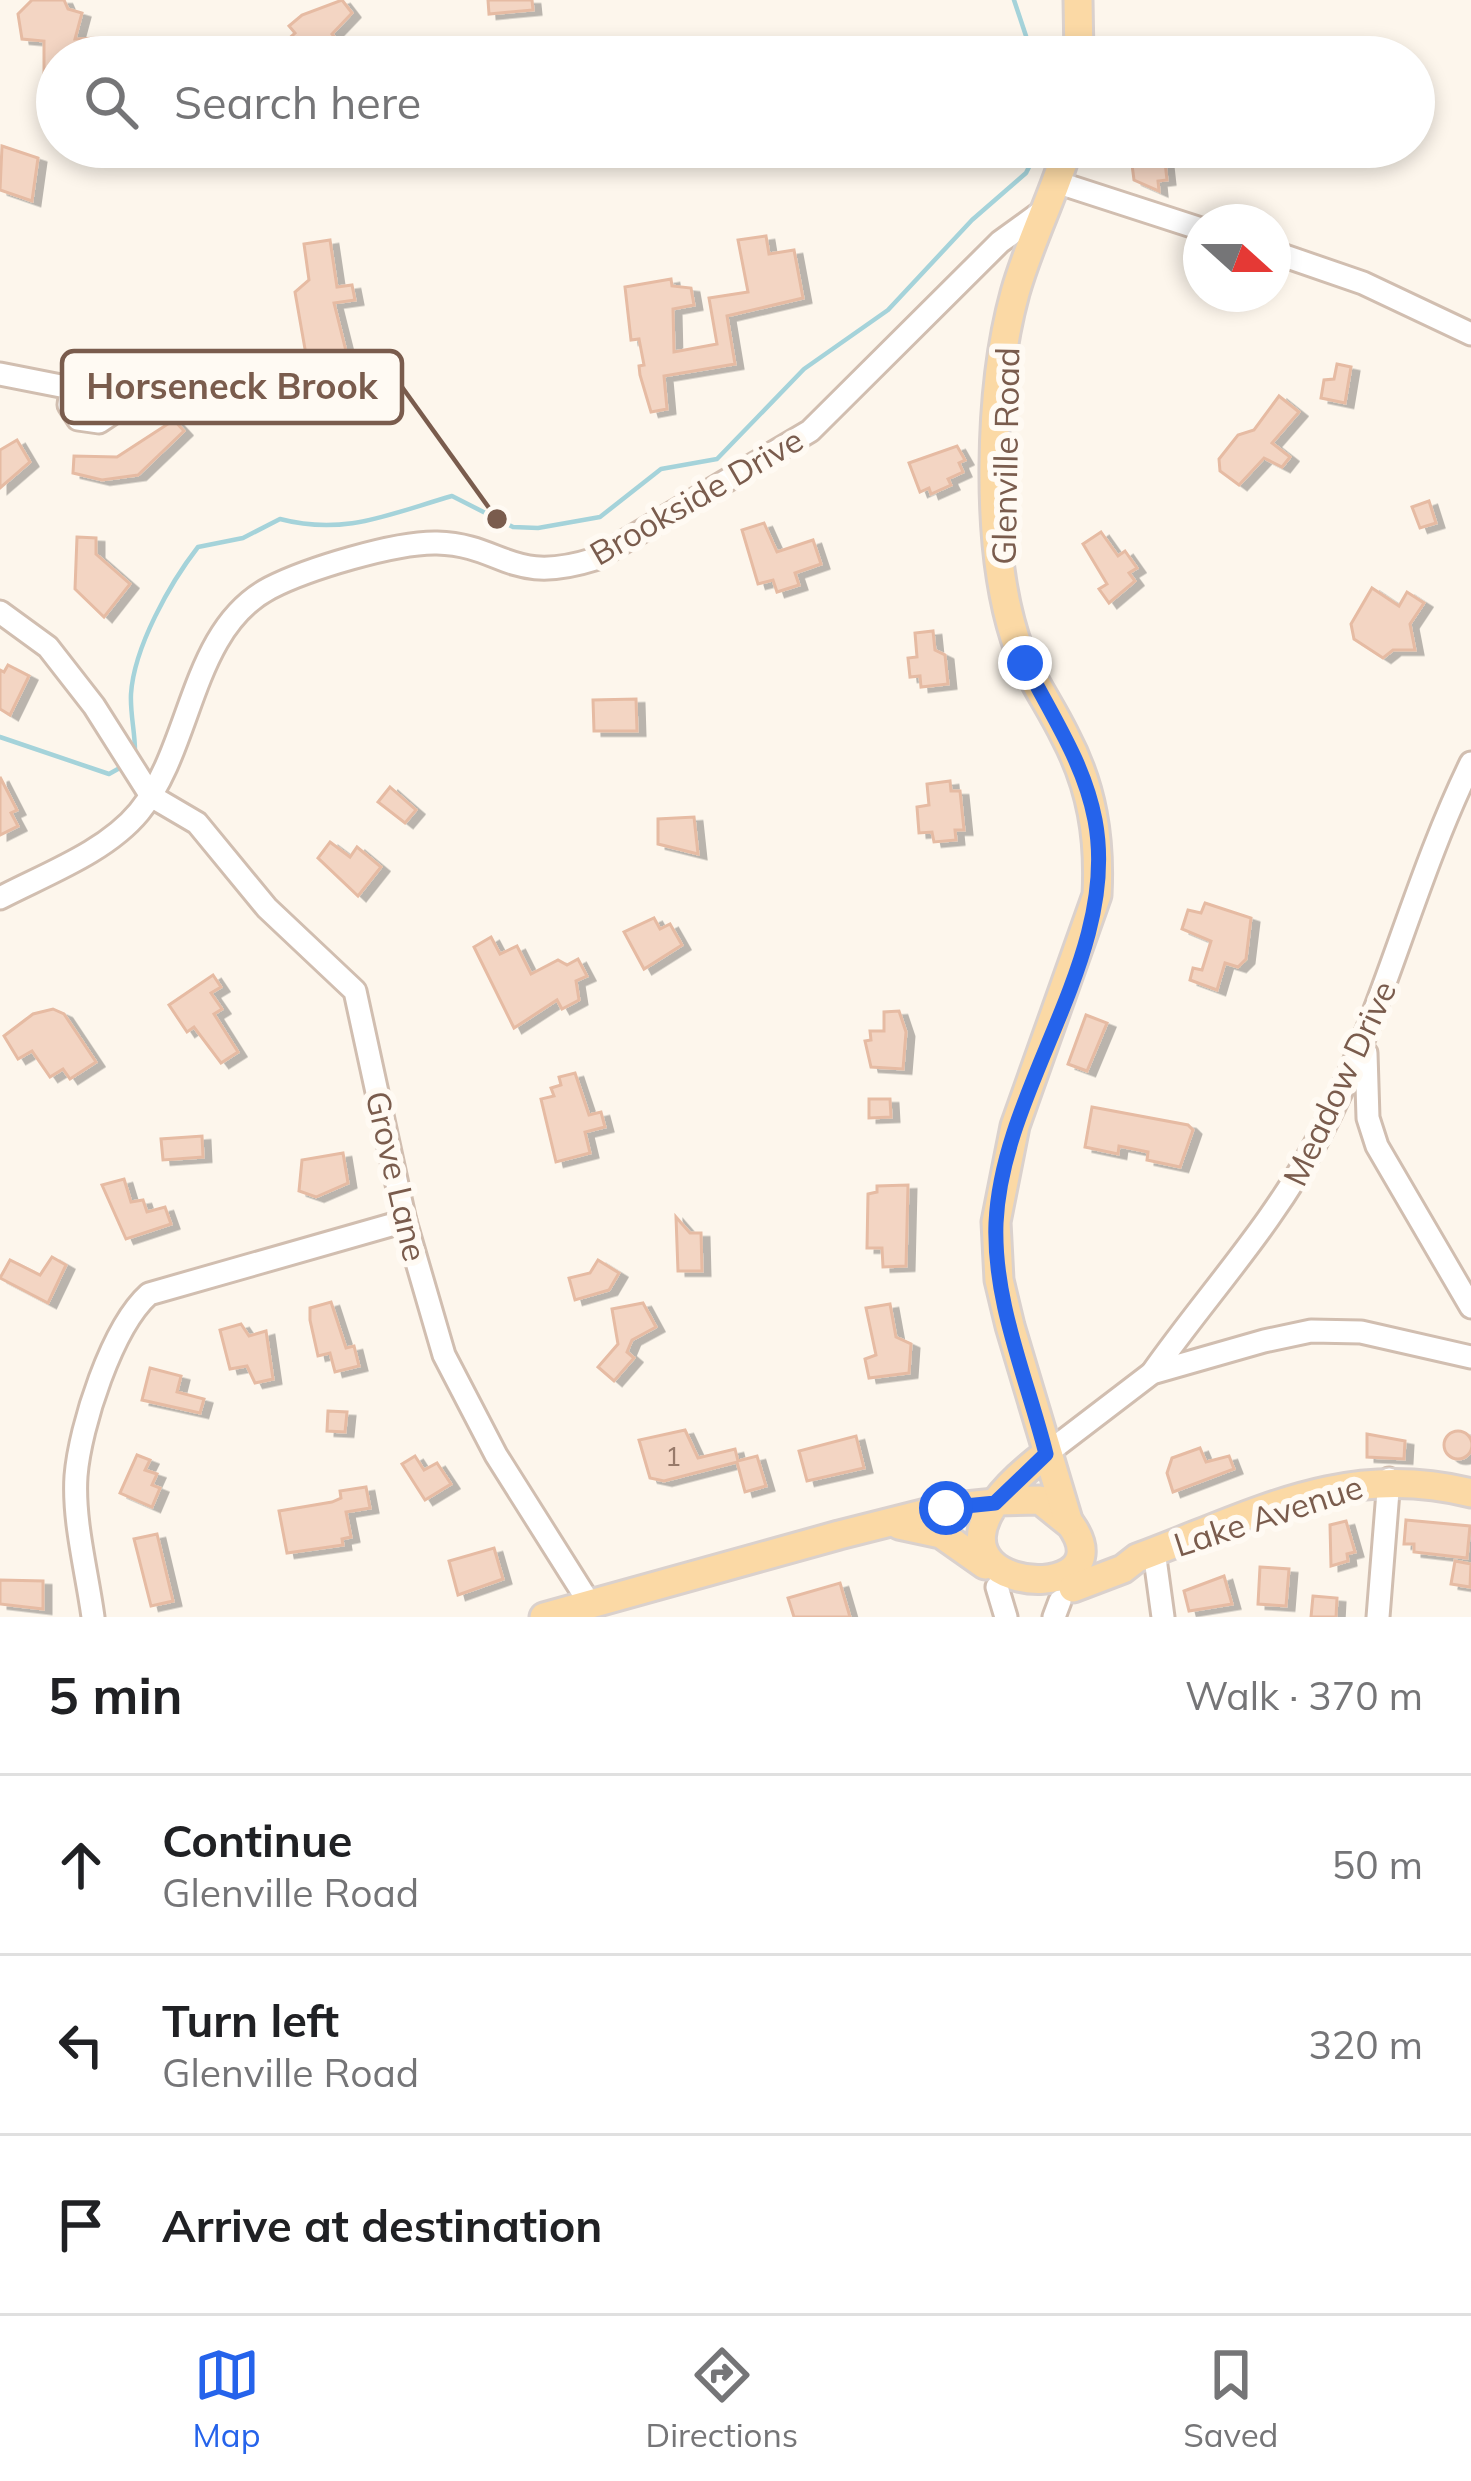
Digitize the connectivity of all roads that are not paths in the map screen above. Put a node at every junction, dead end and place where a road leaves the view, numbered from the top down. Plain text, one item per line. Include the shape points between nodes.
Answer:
1 (1078, 0) edge
2 (1079, 36) edge
3 (1061, 168) edge
4 (1056, 182) junction
5 (1044, 210) junction
6 (1183, 223) edge
7 (1291, 258) edge
8 (1471, 334) edge
9 (0, 374) edge
10 (71, 388) dead end
11 (0, 612) edge
12 (1471, 763) edge
13 (144, 789) junction
14 (0, 898) edge
15 (1366, 1040) junction
16 (405, 1221) junction
17 (1471, 1307) edge
18 (1471, 1357) edge
19 (1152, 1373) junction
20 (1046, 1454) junction
21 (1389, 1479) junction
22 (1471, 1492) edge
23 (996, 1502) junction
24 (895, 1524) junction
25 (1071, 1525) junction
26 (1146, 1554) junction
27 (991, 1576) junction
28 (1062, 1602) edge
29 (590, 1604) junction
30 (93, 1617) edge
31 (544, 1617) edge
32 (1006, 1617) edge
33 (1163, 1617) edge
34 (1378, 1617) edge

1 - 2 main road
3 - 4 main road, Glenville Road
4 - 5 main road, Glenville Road
4 - 6 street
5 - 13 street, Brookside Drive via 1000,242 810,431 595,559 519,568 437,543 268,589 234,613 174,756
5 - 20 main road, Glenville Road via 1004,341 1001,574 1025,663 1087,787 1099,856 1088,932 1015,1126 996,1222 1003,1295
7 - 8 street
9 - 10 street
11 - 13 street via 48,647
12 - 15 street, Meadow Drive
13 - 14 street, Brookside Drive via 118,832
13 - 16 street, Grove Lane via 197,823 268,908 355,991
15 - 17 street via 1377,1147
15 - 19 street, Meadow Drive via 1263,1233
16 - 29 street, Grove Lane via 463,1397
16 - 30 street via 162,1289 133,1308 119,1328 79,1456
18 - 19 street via 1407,1339 1311,1331
19 - 20 street
20 - 23 main road
20 - 25 main road, Glenville Road
21 - 22 main road, Lake Avenue
21 - 26 main road, Lake Avenue via 1319,1492
21 - 34 street
23 - 24 main road
23 - 25 main road via 1040,1500
23 - 27 main road via 983,1535
24 - 27 main road via 941,1534
24 - 29 main road
25 - 26 main road, Lake Avenue via 1096,1546
25 - 28 main road via 1080,1559
26 - 28 main road, Lake Avenue
26 - 33 street
27 - 28 main road via 1021,1602
27 - 32 street
29 - 31 main road

